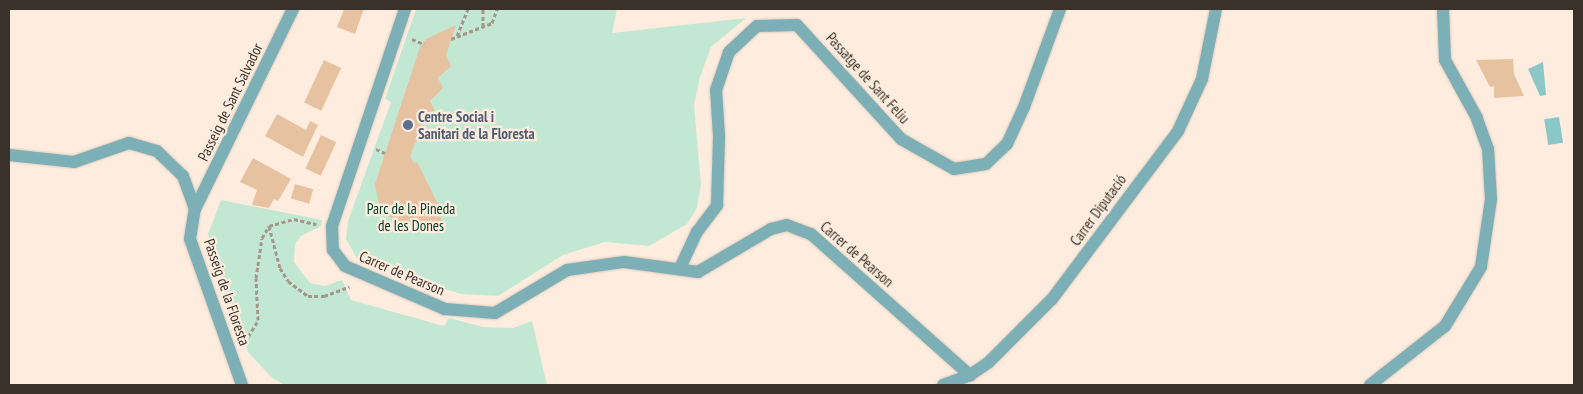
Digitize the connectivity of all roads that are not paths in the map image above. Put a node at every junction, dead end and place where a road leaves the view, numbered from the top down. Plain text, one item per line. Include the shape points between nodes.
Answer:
1 (293, 9) edge
2 (405, 9) edge
3 (1060, 9) edge
4 (1216, 9) edge
5 (1443, 9) edge
6 (9, 155) edge
7 (195, 209) junction
8 (680, 268) junction
9 (970, 375) junction
10 (242, 385) edge
11 (943, 385) edge
12 (1370, 385) edge

1 - 7 street, Passeig de Sant Salvador
2 - 8 street, Carrer de Pearson via 332,226 333,250 345,266 445,309 495,313 567,270 624,262
3 - 8 street, Passatge de Sant Feliu via 1007,144 986,164 954,169 901,139 797,25 758,26 729,52 716,90 719,136 717,205 697,232
4 - 9 street, Carrer Diputació via 1202,78 1178,131 1052,299 989,362
5 - 12 street via 1445,60 1477,118 1488,149 1491,199 1481,267 1444,326
6 - 7 street via 74,162 129,143 157,151 183,176
7 - 10 street, Passeig de la Floresta via 190,239
8 - 9 street, Carrer de Pearson via 698,272 771,229 786,225 812,234
9 - 11 street, Carrer Diputació

